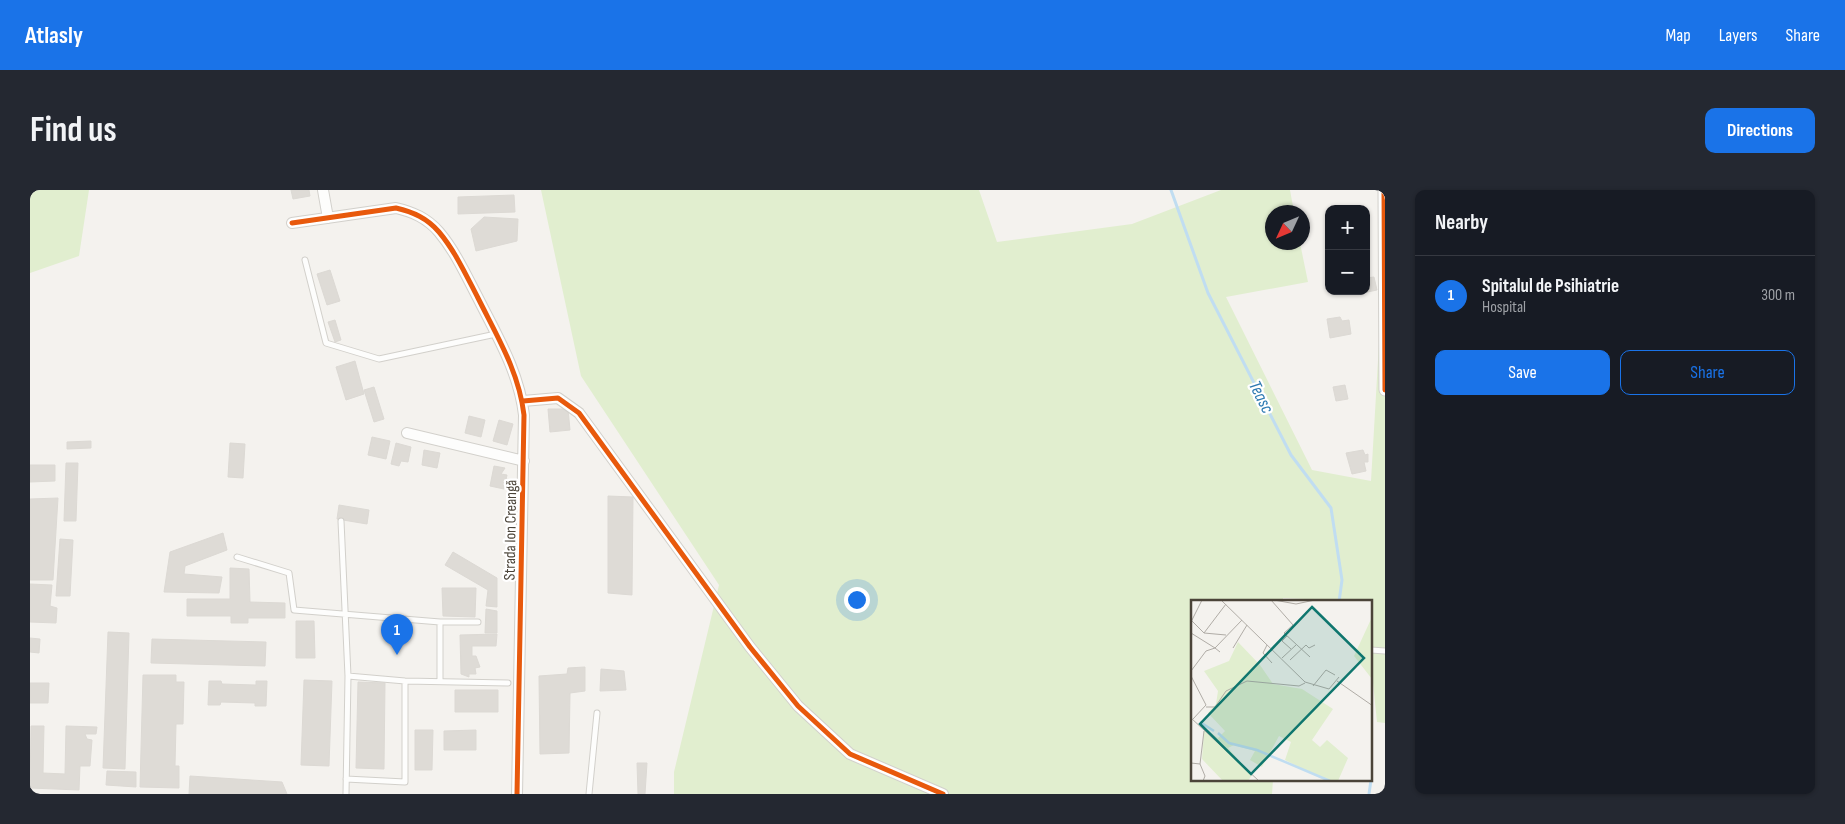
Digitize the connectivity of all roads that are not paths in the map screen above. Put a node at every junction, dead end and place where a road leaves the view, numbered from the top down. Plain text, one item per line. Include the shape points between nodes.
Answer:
1 (324, 190) edge
2 (1384, 190) edge
3 (328, 218) junction
4 (292, 223) dead end
5 (305, 260) dead end
6 (496, 334) junction
7 (1385, 390) edge
8 (522, 401) junction
9 (407, 433) dead end
10 (524, 461) junction
11 (341, 521) dead end
12 (237, 557) dead end
13 (345, 615) junction
14 (440, 622) junction
15 (478, 622) dead end
16 (1372, 650) edge
17 (1385, 651) edge
18 (348, 676) junction
19 (440, 680) junction
20 (405, 681) junction
21 (508, 683) dead end
22 (597, 713) dead end
23 (346, 779) junction
24 (346, 794) edge
25 (517, 794) edge
26 (589, 794) edge
27 (944, 794) edge

1 - 3 street
2 - 7 street
3 - 4 street, Strada Ion Creangă
3 - 6 street, Strada Ion Creangă via 396,208 425,219 456,256
5 - 6 lane via 326,342 379,359
6 - 8 street, Strada Ion Creangă via 511,363
8 - 10 street, Strada Ion Creangă
8 - 27 street via 558,398 579,413 750,647 798,706 830,737 850,754
9 - 10 street
10 - 25 street, Strada Ion Creangă
11 - 13 lane
12 - 13 lane via 289,573 294,610
13 - 14 lane
13 - 18 lane
14 - 15 lane
14 - 19 lane
16 - 17 lane
18 - 20 lane
18 - 23 lane
19 - 20 lane
19 - 21 lane
20 - 23 lane via 405,782
22 - 26 lane
23 - 24 lane

